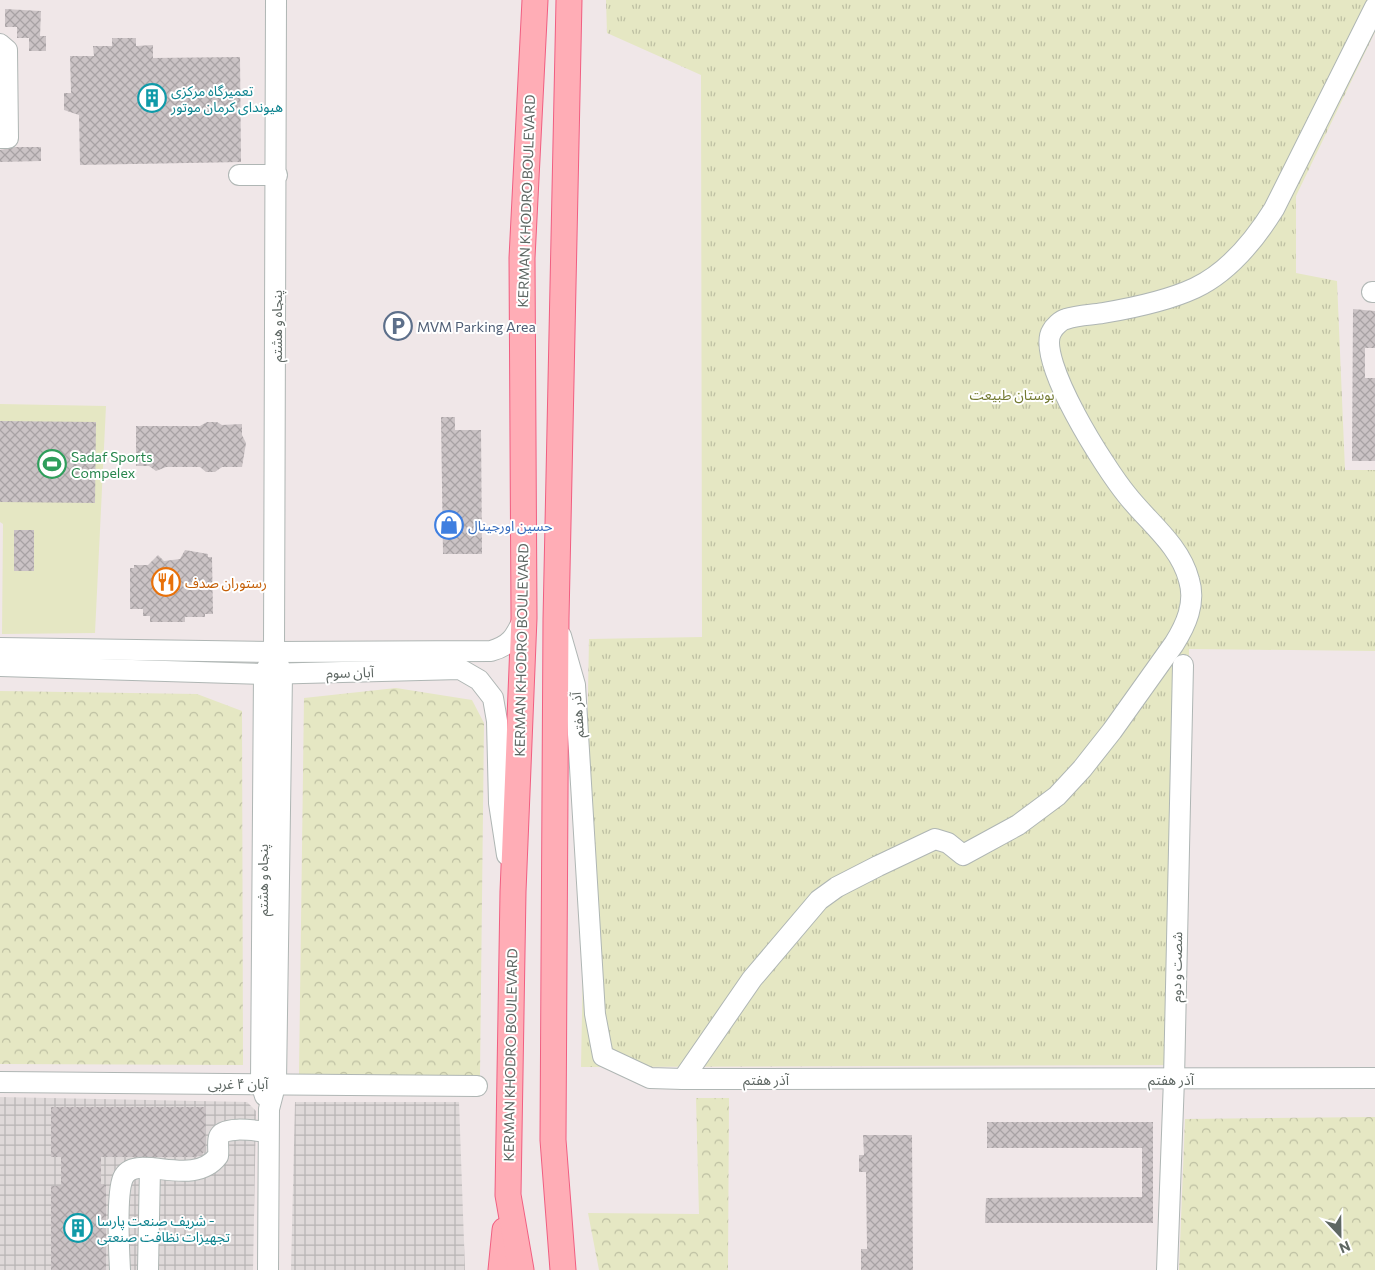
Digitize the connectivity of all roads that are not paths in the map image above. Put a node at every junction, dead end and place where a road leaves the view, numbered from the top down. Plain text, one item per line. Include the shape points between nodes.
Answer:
1 (276, 0) edge
2 (535, 0) edge
3 (569, 0) edge
4 (1375, 7) edge
5 (0, 44) edge
6 (0, 138) edge
7 (239, 175) dead end
8 (277, 175) junction
9 (524, 618) junction
10 (556, 620) junction
11 (0, 648) edge
12 (274, 652) junction
13 (1183, 665) dead end
14 (0, 666) edge
15 (273, 674) junction
16 (513, 892) junction
17 (1375, 1078) edge
18 (683, 1079) junction
19 (1174, 1079) junction
20 (0, 1082) edge
21 (268, 1083) junction
22 (477, 1086) dead end
23 (268, 1132) junction
24 (150, 1168) junction
25 (508, 1195) junction
26 (120, 1270) edge
27 (148, 1270) edge
28 (268, 1270) edge
29 (501, 1270) edge
30 (521, 1270) edge
31 (564, 1270) edge
32 (1167, 1270) edge

1 - 8 street, پنجاه و هشتم
2 - 9 main road, KERMAN KHODRO BOULEVARD via 522,258
3 - 10 main road
4 - 18 street via 1274,209 1257,236 1233,261 1193,289 1141,306 1064,319 1052,330 1048,340 1050,358 1080,422 1126,494 1177,552 1189,579 1191,607 1174,644 1082,769 1057,796 1018,824 963,855 948,842 936,839 837,887 819,900 752,979
5 - 6 street via 7,50 8,128 8,138
7 - 8 street
8 - 12 street, پنجاه و هشتم
9 - 12 street, آبان سوم via 505,647 491,651
9 - 16 main road, KERMAN KHODRO BOULEVARD
10 - 18 street, آذر هفتم via 575,685 595,1014 603,1056 650,1078
10 - 31 main road via 553,1140
11 - 12 street, آبان سوم
12 - 15 street, پنجاه و هشتم
13 - 19 street, شصت و دوم
14 - 15 street, آبان سوم
15 - 16 street, آبان سوم via 460,670 480,680 494,698 498,721 499,803
15 - 21 street, پنجاه و هشتم
16 - 25 main road, KERMAN KHODRO BOULEVARD
17 - 19 street, آذر هفتم
18 - 19 street, آذر هفتم
19 - 32 street, شصت و دوم
20 - 21 street, آبان ۴ غربی
21 - 22 street, آبان ۴ غربی
21 - 23 street, پنجاه و هشتم
23 - 24 street via 222,1132 218,1156 205,1169 192,1172
23 - 28 street, پنجاه و هشتم
24 - 26 street via 131,1169 121,1184
24 - 27 street
25 - 29 main road
25 - 30 main road, KERMAN KHODRO BOULEVARD

